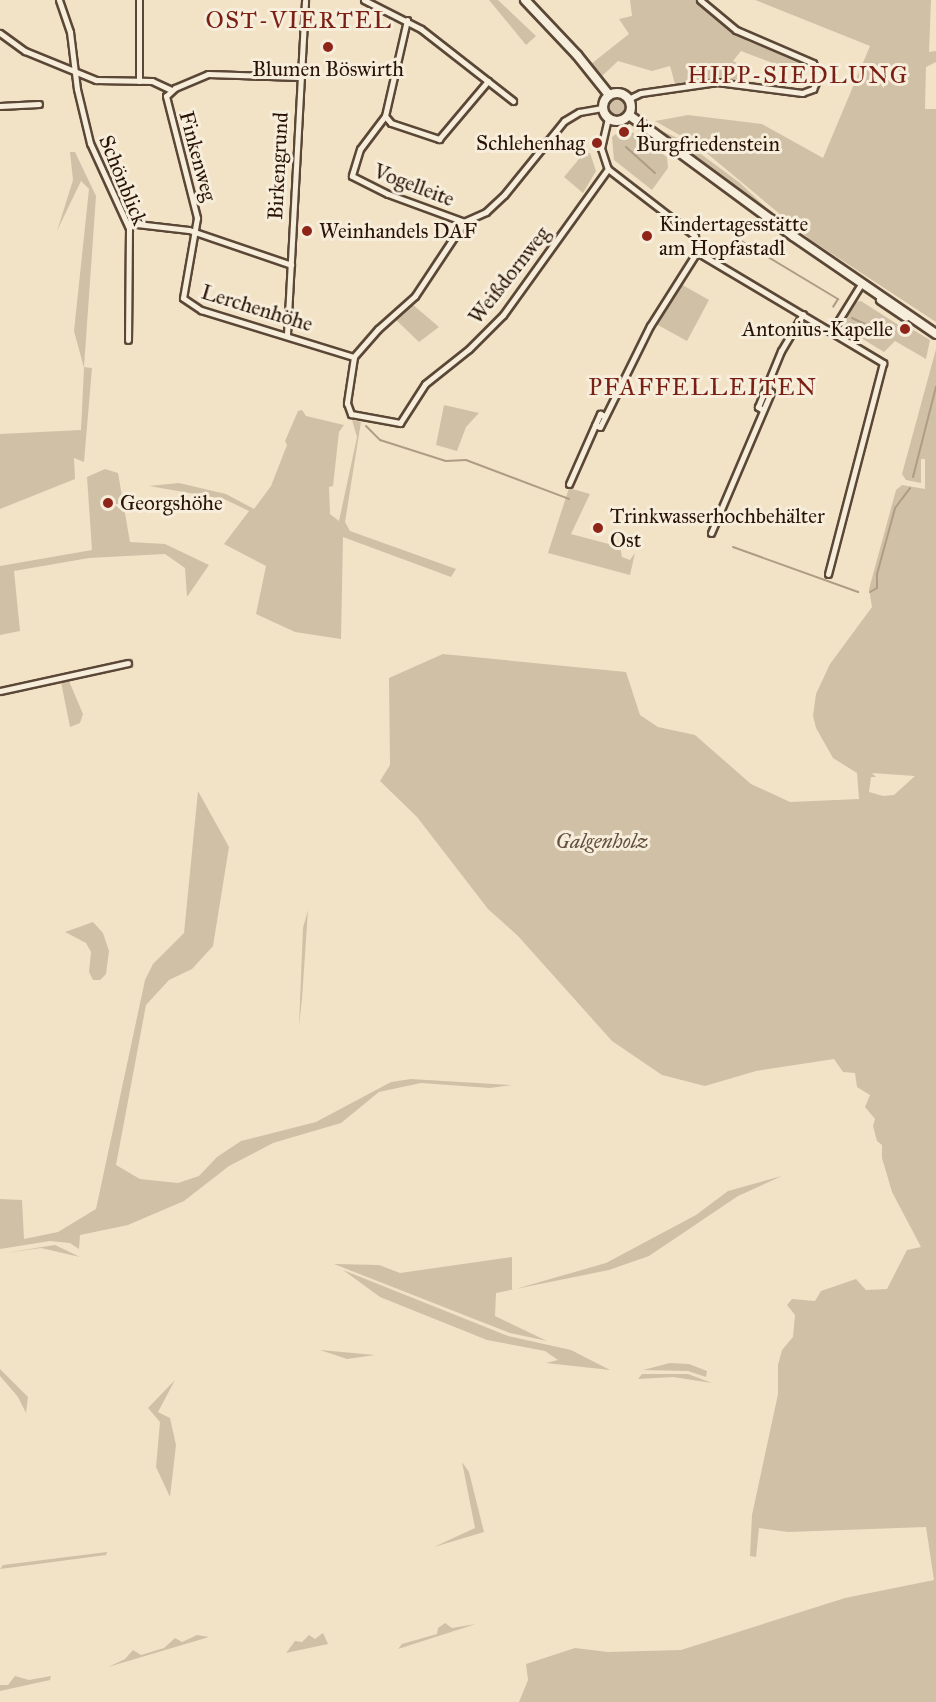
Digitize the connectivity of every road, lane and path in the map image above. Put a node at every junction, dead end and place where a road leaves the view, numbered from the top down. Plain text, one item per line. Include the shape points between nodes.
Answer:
1 (59, 0) edge
2 (139, 0) edge
3 (304, 0) edge
4 (364, 0) edge
5 (525, 0) edge
6 (700, 0) edge
7 (406, 20) junction
8 (0, 33) edge
9 (74, 71) junction
10 (299, 78) junction
11 (138, 81) junction
12 (488, 81) junction
13 (171, 90) junction
14 (609, 95) junction
15 (628, 99) junction
16 (513, 101) dead end
17 (39, 104) dead end
18 (0, 106) edge
19 (602, 108) junction
20 (629, 115) junction
21 (385, 116) junction
22 (608, 118) junction
23 (608, 169) junction
24 (464, 222) junction
25 (128, 224) junction
26 (195, 231) junction
27 (697, 252) junction
28 (291, 265) junction
29 (861, 284) junction
30 (803, 314) junction
31 (832, 331) junction
32 (287, 334) junction
33 (935, 334) edge
34 (128, 340) dead end
35 (354, 357) junction
36 (569, 484) dead end
37 (711, 533) dead end
38 (828, 574) dead end
39 (128, 663) dead end
40 (0, 691) edge

1 - 9 street, Schönblick via 70,32
2 - 11 street
3 - 10 street, Birkengrund
4 - 7 street
5 - 14 street via 578,55
6 - 15 street via 736,30 813,63 819,76 813,89 796,92 717,82 641,93
7 - 12 street
7 - 21 street
8 - 9 street via 25,51
9 - 11 street via 104,81
9 - 25 street, Schönblick via 90,143
10 - 13 street via 220,73
10 - 28 street, Birkengrund
11 - 13 street via 158,83
12 - 16 street
12 - 21 street via 436,140 391,123
13 - 26 street, Finkenweg via 166,100 196,212
14 - 15 street via 619,93
14 - 19 street
15 - 20 street
17 - 18 street
19 - 22 street
19 - 24 street via 579,112 564,121 504,195 486,212
20 - 22 street via 620,122
20 - 29 street
21 - 24 street, Vogelleite via 360,149 352,176
22 - 23 street via 602,148
23 - 27 street via 695,236
23 - 35 street, Weißdornweg via 503,315 482,338 425,384 400,423 354,416 347,403
24 - 35 street via 415,296
25 - 26 street
25 - 34 street, Schönblick
26 - 28 street
26 - 32 street, Lerchenhöhe via 183,288 184,301 201,310
27 - 30 street
27 - 36 street via 650,326 605,416 600,414
28 - 32 street, Birkengrund
29 - 31 street
29 - 33 street
30 - 31 street
30 - 37 street via 781,351 766,389 771,392
31 - 38 street via 883,363
32 - 35 street, Lerchenhöhe
39 - 40 street

